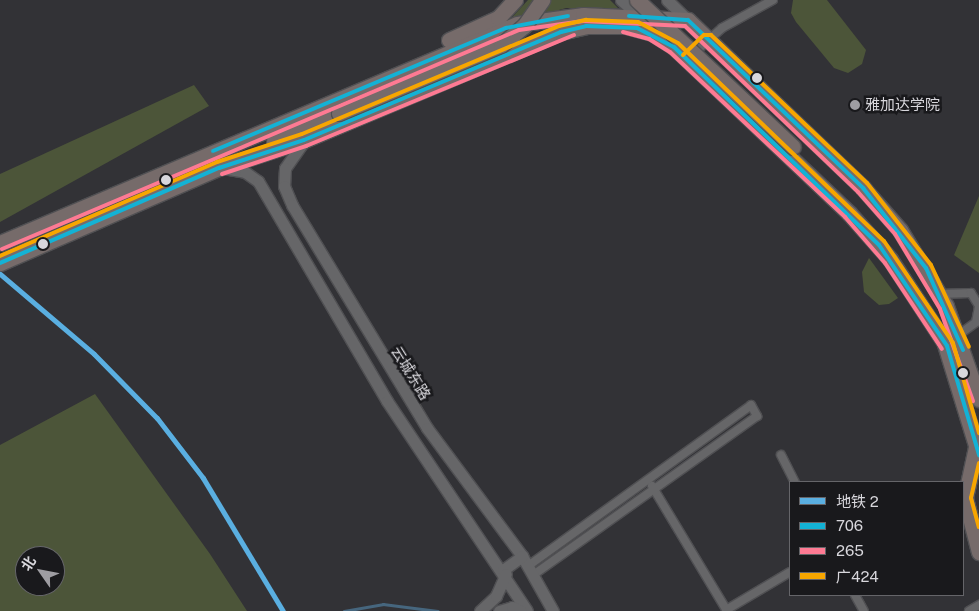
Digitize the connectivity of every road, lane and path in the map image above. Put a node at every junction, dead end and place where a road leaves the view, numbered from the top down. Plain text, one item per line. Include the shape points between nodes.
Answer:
1 (515, 0) edge
2 (542, 0) edge
3 (648, 0) edge
4 (668, 0) edge
5 (773, 0) edge
6 (628, 1) edge
7 (640, 17) junction
8 (688, 20) junction
9 (626, 26) junction
10 (483, 37) junction
11 (708, 40) junction
12 (674, 47) junction
13 (687, 60) junction
14 (491, 62) junction
15 (346, 93) junction
16 (304, 140) junction
17 (796, 144) junction
18 (219, 168) junction
19 (292, 205) junction
20 (277, 215) junction
21 (0, 243) edge
22 (0, 263) edge
23 (939, 294) junction
24 (979, 301) edge
25 (952, 341) junction
26 (979, 399) edge
27 (978, 451) edge
28 (781, 455) dead end
29 (648, 480) junction
30 (794, 481) edge
31 (654, 489) junction
32 (979, 552) edge
33 (527, 566) junction
34 (504, 572) junction
35 (789, 573) edge
36 (856, 596) edge
37 (979, 605) edge
38 (481, 610) edge
39 (499, 611) edge
40 (521, 611) edge
41 (527, 611) edge
42 (553, 611) edge
43 (727, 611) edge
44 (864, 611) edge
45 (968, 611) edge

1 - 15 highway via 498,18 405,60
2 - 18 highway, bridge via 524,26 501,45
3 - 7 highway
3 - 17 highway
4 - 8 main road
5 - 11 street
6 - 7 main road
6 - 17 highway, bridge
7 - 8 highway
7 - 9 highway
7 - 10 highway via 547,18
7 - 12 main road
8 - 11 highway
9 - 12 highway via 652,33
9 - 14 highway via 574,29
10 - 14 highway via 498,45
10 - 15 highway
11 - 13 street
11 - 23 highway via 877,202 918,256
12 - 13 highway
13 - 25 highway via 860,224
14 - 16 highway
15 - 21 highway
16 - 18 highway
16 - 19 main road, 云城东路 via 284,171
17 - 23 highway via 874,213
17 - 25 highway via 884,236
18 - 20 main road via 252,176
18 - 22 highway
19 - 20 main road via 278,206
19 - 33 main road, 云城东路 via 428,428
20 - 34 main road via 406,431
23 - 24 street via 971,293
23 - 25 highway
24 - 25 street via 976,322
25 - 26 highway
25 - 27 highway
27 - 32 highway via 965,498
28 - 30 street
29 - 31 street
29 - 31 street via 751,406 756,416
29 - 33 street
31 - 33 street
31 - 43 street
33 - 34 main road
33 - 42 main road, 云城东路
34 - 38 main road via 499,592
34 - 41 main road
35 - 43 street
36 - 44 street
37 - 45 street
39 - 40 main road via 512,607

